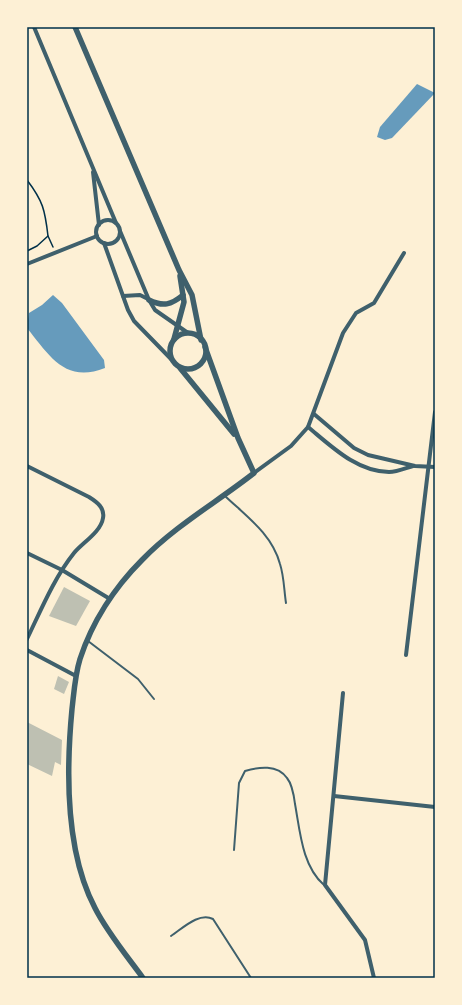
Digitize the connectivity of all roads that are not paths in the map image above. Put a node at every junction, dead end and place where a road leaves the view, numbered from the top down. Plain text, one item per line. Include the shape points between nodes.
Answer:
1 (34, 27) edge
2 (75, 27) edge
3 (92, 168) junction
4 (116, 223) junction
5 (99, 225) junction
6 (120, 231) junction
7 (97, 236) junction
8 (104, 243) junction
9 (404, 253) dead end
10 (27, 264) edge
11 (179, 270) junction
12 (183, 295) junction
13 (123, 296) junction
14 (149, 300) junction
15 (178, 326) junction
16 (188, 333) junction
17 (174, 339) junction
18 (201, 340) junction
19 (205, 347) junction
20 (171, 358) junction
21 (180, 368) junction
22 (435, 412) edge
23 (314, 414) junction
24 (308, 428) junction
25 (238, 438) junction
26 (27, 466) edge
27 (415, 466) junction
28 (428, 466) junction
29 (435, 467) edge
30 (254, 473) junction
31 (225, 496) junction
32 (27, 553) edge
33 (62, 570) junction
34 (110, 599) junction
35 (286, 603) dead end
36 (27, 639) edge
37 (87, 640) junction
38 (27, 650) edge
39 (406, 655) dead end
40 (76, 676) junction
41 (343, 693) dead end
42 (154, 699) dead end
43 (334, 796) junction
44 (435, 807) edge
45 (234, 850) dead end
46 (325, 885) junction
47 (171, 936) dead end
48 (143, 978) edge
49 (251, 978) edge
50 (374, 978) edge

1 - 3 street
2 - 11 street
3 - 4 street
3 - 5 street
4 - 5 street via 107,220
4 - 6 street
5 - 7 street
6 - 8 street via 113,243
6 - 14 street
7 - 8 street
7 - 10 street
8 - 13 street
9 - 23 street via 374,303 356,313 343,333
11 - 12 street
11 - 18 street via 192,295
12 - 14 street via 167,305
12 - 15 street
13 - 14 street via 140,295
13 - 20 street via 134,321
14 - 15 street via 155,310
15 - 16 street
15 - 17 street
16 - 17 street
16 - 18 street via 196,335
17 - 20 street
18 - 19 street
19 - 21 street via 203,360 199,365 193,368
19 - 25 street
20 - 21 street
21 - 25 street
22 - 28 street
23 - 24 street
23 - 27 street via 354,448 368,455
24 - 27 street via 362,467 390,472
24 - 30 street via 291,446
25 - 30 street
26 - 33 street via 98,503 103,511 103,520 97,529
27 - 28 street
28 - 29 street
28 - 39 street
30 - 31 street
31 - 34 street via 185,522 141,560
31 - 35 lane via 264,532 271,542 280,564
32 - 33 street
33 - 34 street
33 - 36 street
34 - 37 street
37 - 40 street
37 - 42 lane via 138,679
38 - 40 street
40 - 48 street via 69,758 74,843 83,878 95,908
41 - 43 street
43 - 44 street
43 - 46 street
45 - 46 lane via 239,783 245,771 260,767 275,768 287,778 293,792 304,850 314,876
46 - 50 street via 364,940
47 - 49 lane via 200,917 207,916 213,919

